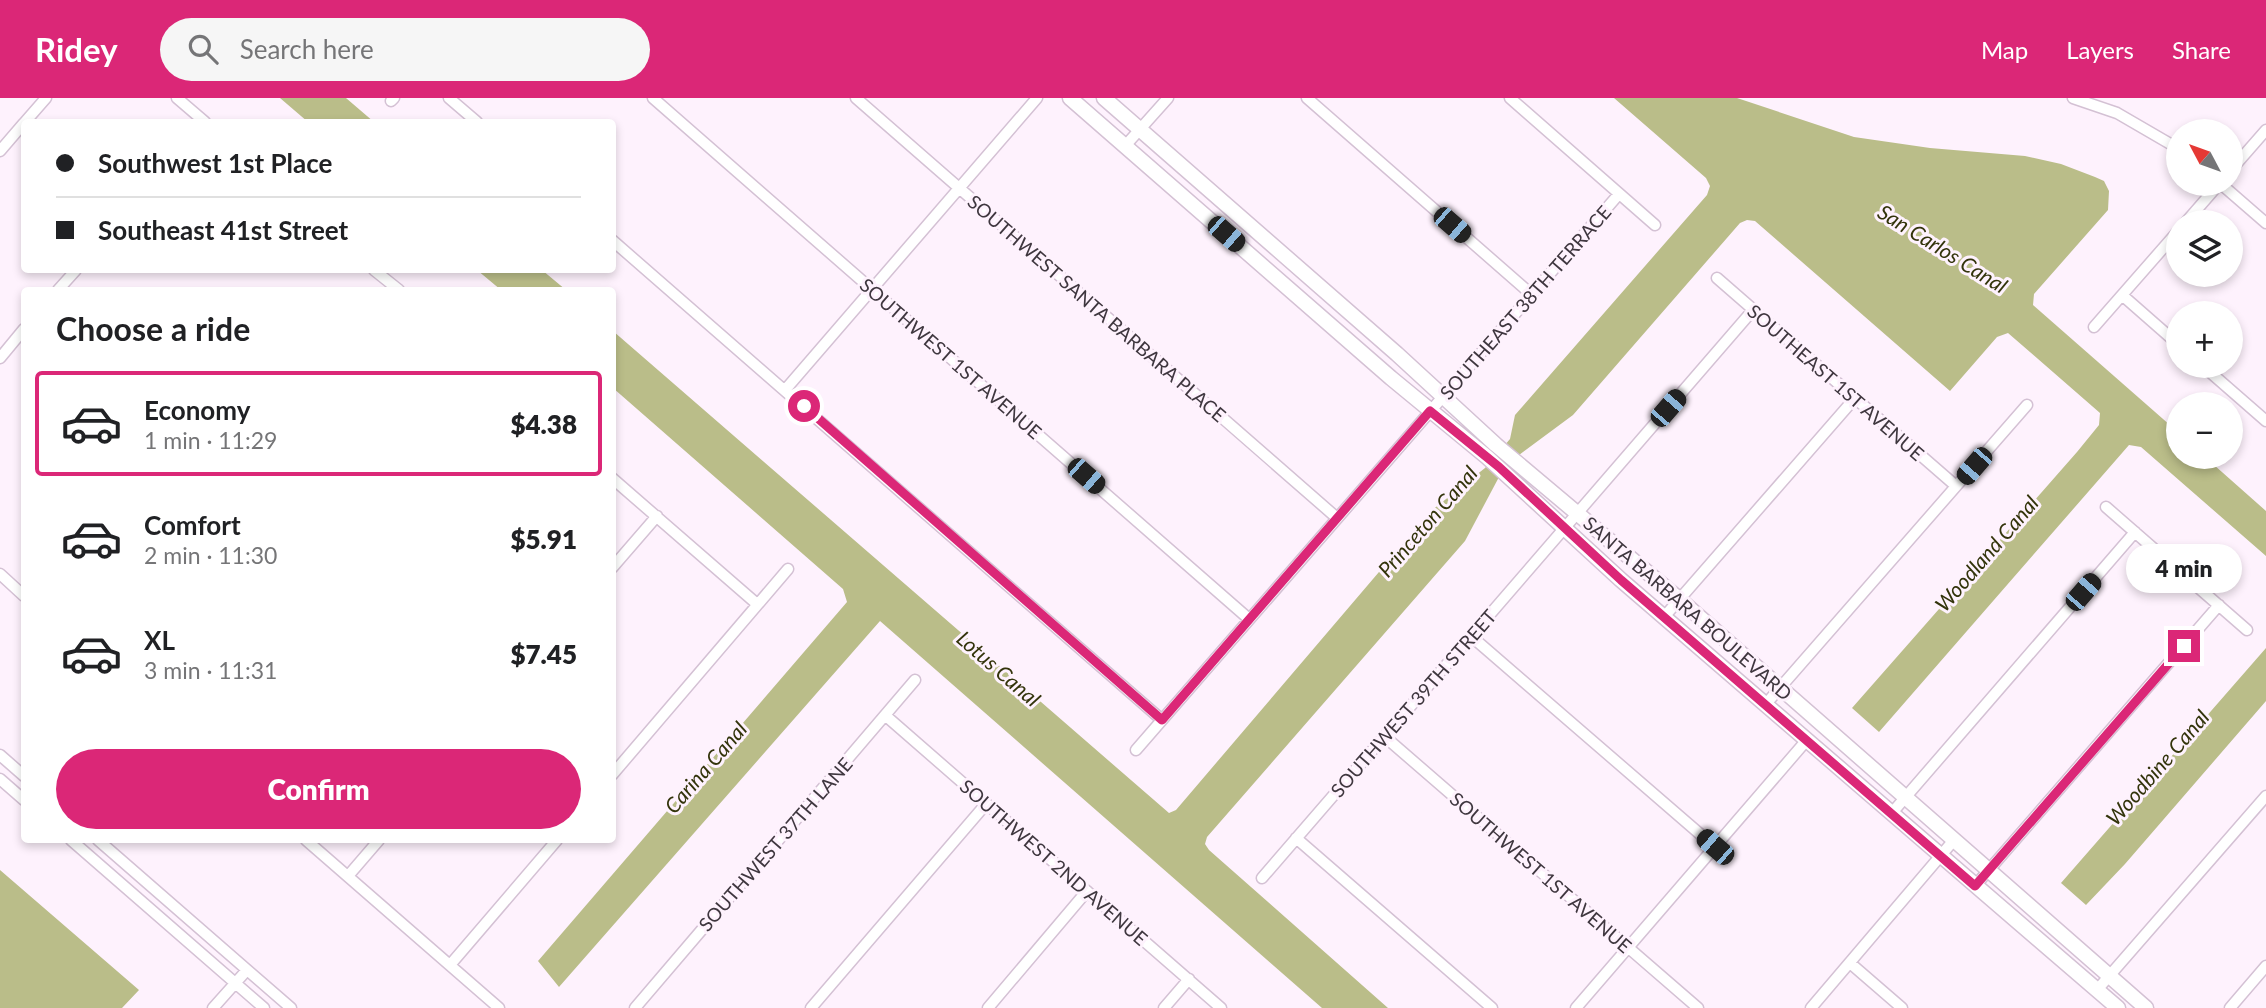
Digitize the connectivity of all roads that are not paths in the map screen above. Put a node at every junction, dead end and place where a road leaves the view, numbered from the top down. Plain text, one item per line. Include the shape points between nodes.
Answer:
1 (46, 98) edge
2 (177, 98) edge
3 (449, 98) edge
4 (653, 98) edge
5 (856, 98) edge
6 (1037, 98) edge
7 (1070, 98) edge
8 (1104, 98) edge
9 (1168, 98) edge
10 (1307, 98) edge
11 (1510, 98) edge
12 (2073, 98) edge
13 (28, 119) edge
14 (200, 119) edge
15 (474, 119) edge
16 (21, 127) edge
17 (1140, 130) junction
18 (2266, 130) edge
19 (2166, 141) edge
20 (1125, 146) junction
21 (0, 151) edge
22 (2244, 155) edge
23 (959, 187) junction
24 (1619, 194) junction
25 (2209, 196) edge
26 (2234, 196) edge
27 (2197, 210) edge
28 (2266, 223) edge
29 (1655, 225) dead end
30 (616, 243) edge
31 (2166, 245) edge
32 (1282, 254) junction
33 (1268, 270) junction
34 (73, 273) edge
35 (378, 273) edge
36 (1717, 278) dead end
37 (61, 287) edge
38 (394, 287) edge
39 (872, 289) junction
40 (1531, 294) junction
41 (2122, 295) junction
42 (1753, 310) junction
43 (2095, 327) dead end
44 (21, 333) edge
45 (2166, 334) edge
46 (0, 358) edge
47 (2217, 378) edge
48 (785, 390) junction
49 (1444, 396) junction
50 (1854, 398) junction
51 (2027, 405) dead end
52 (1430, 411) junction
53 (2266, 421) edge
54 (1492, 451) junction
55 (1516, 472) junction
56 (616, 481) edge
57 (1956, 486) junction
58 (2106, 506) dead end
59 (1578, 513) junction
60 (657, 516) junction
61 (1337, 518) junction
62 (1564, 527) junction
63 (2135, 532) junction
64 (616, 563) edge
65 (788, 569) dead end
66 (0, 574) edge
67 (21, 593) edge
68 (1679, 599) junction
69 (757, 604) junction
70 (2219, 605) junction
71 (1664, 617) junction
72 (1249, 619) junction
73 (2247, 630) dead end
74 (1471, 636) junction
75 (915, 680) dead end
76 (1780, 688) junction
77 (1765, 705) junction
78 (886, 716) junction
79 (1162, 720) junction
80 (1384, 736) junction
81 (1806, 741) junction
82 (1136, 750) dead end
83 (0, 755) edge
84 (616, 770) edge
85 (21, 773) edge
86 (0, 779) edge
87 (2266, 796) edge
88 (21, 797) edge
89 (1905, 797) junction
90 (986, 804) junction
91 (1891, 814) junction
92 (1296, 838) junction
93 (1954, 840) junction
94 (74, 843) edge
95 (101, 843) edge
96 (310, 843) edge
97 (376, 843) edge
98 (554, 843) edge
99 (1715, 847) junction
100 (1941, 856) junction
101 (1989, 870) junction
102 (348, 876) junction
103 (1262, 878) dead end
104 (1975, 886) junction
105 (1087, 891) junction
106 (1628, 948) junction
107 (1850, 963) junction
108 (450, 965) junction
109 (2266, 966) edge
110 (247, 970) junction
111 (2109, 976) junction
112 (1188, 979) junction
113 (235, 983) junction
114 (2097, 990) junction
115 (213, 1008) edge
116 (264, 1008) edge
117 (291, 1008) edge
118 (499, 1008) edge
119 (635, 1008) edge
120 (811, 1008) edge
121 (988, 1008) edge
122 (1164, 1008) edge
123 (1221, 1008) edge
124 (1492, 1008) edge
125 (1576, 1008) edge
126 (1698, 1008) edge
127 (1811, 1008) edge
128 (1902, 1008) edge
129 (2118, 1008) edge
130 (2146, 1008) edge
131 (2230, 1008) edge

1 - 13 street
2 - 14 street
3 - 15 street
4 - 39 street, SOUTHWEST 1ST AVENUE
5 - 23 street, SOUTHWEST SANTA BARBARA PLACE
6 - 23 street
7 - 20 main road, SANTA BARBARA BOULEVARD
8 - 17 main road, SANTA BARBARA BOULEVARD
9 - 17 street
10 - 40 street
11 - 24 street
12 - 19 street via 2117,113
16 - 21 street
17 - 20 street
17 - 32 main road, SANTA BARBARA BOULEVARD
18 - 22 street
20 - 33 main road, SANTA BARBARA BOULEVARD
23 - 39 street
23 - 61 street, SOUTHWEST SANTA BARBARA PLACE
24 - 29 street
24 - 40 street, SOUTHEAST 38TH TERRACE
25 - 27 street
26 - 28 street
30 - 48 street
31 - 41 street
32 - 33 main road
32 - 49 main road, SANTA BARBARA BOULEVARD
33 - 52 main road, SANTA BARBARA BOULEVARD
34 - 37 street
35 - 38 street
36 - 42 street, SOUTHEAST 1ST AVENUE
39 - 48 street
39 - 72 street, SOUTHWEST 1ST AVENUE
40 - 49 street, SOUTHEAST 38TH TERRACE
41 - 43 street
41 - 45 street
42 - 50 street, SOUTHEAST 1ST AVENUE
42 - 59 street, SOUTHWEST 39TH STREET
44 - 46 street
47 - 53 street
48 - 79 street
49 - 52 street, SOUTHEAST 38TH TERRACE
49 - 54 main road, SANTA BARBARA BOULEVARD
50 - 57 street, SOUTHEAST 1ST AVENUE
50 - 68 street
51 - 57 street
52 - 54 main road, SANTA BARBARA BOULEVARD
52 - 61 street, SOUTHEAST 38TH TERRACE
54 - 55 main road, SANTA BARBARA BOULEVARD
55 - 59 main road, SANTA BARBARA BOULEVARD
55 - 62 main road, SANTA BARBARA BOULEVARD
56 - 60 street
57 - 76 street
58 - 63 street
59 - 62 street, SOUTHWEST 39TH STREET
59 - 68 main road, SANTA BARBARA BOULEVARD
60 - 64 street
60 - 69 street
61 - 72 street, SOUTHEAST 38TH TERRACE
62 - 71 main road, SANTA BARBARA BOULEVARD
62 - 74 street, SOUTHWEST 39TH STREET
63 - 70 street
63 - 89 street
65 - 69 street
66 - 67 street
68 - 71 street
68 - 76 main road, SANTA BARBARA BOULEVARD
69 - 84 street
70 - 73 street
70 - 101 street
71 - 77 main road, SANTA BARBARA BOULEVARD
72 - 79 street, SOUTHEAST 38TH TERRACE
74 - 80 street, SOUTHWEST 39TH STREET
74 - 99 street
75 - 78 street, SOUTHWEST 37TH LANE
76 - 77 street
76 - 89 main road, SANTA BARBARA BOULEVARD
77 - 81 main road, SANTA BARBARA BOULEVARD
78 - 90 street, SOUTHWEST 2ND AVENUE
78 - 119 street, SOUTHWEST 37TH LANE
79 - 82 street, SOUTHEAST 38TH TERRACE
80 - 92 street, SOUTHWEST 39TH STREET
80 - 106 street, SOUTHWEST 1ST AVENUE
81 - 91 main road, SANTA BARBARA BOULEVARD
81 - 99 street
83 - 85 street
86 - 88 street
87 - 111 street
89 - 91 street
89 - 93 main road, SANTA BARBARA BOULEVARD
90 - 105 street, SOUTHWEST 2ND AVENUE
90 - 120 street
91 - 100 main road, SANTA BARBARA BOULEVARD
92 - 103 street, SOUTHWEST 39TH STREET
92 - 124 street
93 - 100 street
93 - 101 main road, SANTA BARBARA BOULEVARD
94 - 113 street
95 - 110 street
96 - 102 street
97 - 102 street
98 - 108 street
99 - 106 street
100 - 104 main road, SANTA BARBARA BOULEVARD
100 - 107 street
101 - 104 street
101 - 111 main road, SANTA BARBARA BOULEVARD
102 - 108 street
104 - 114 main road, SANTA BARBARA BOULEVARD
105 - 112 street, SOUTHWEST 2ND AVENUE
105 - 121 street
106 - 125 street
106 - 126 street, SOUTHWEST 1ST AVENUE
107 - 127 street
107 - 128 street
108 - 118 street
109 - 131 street
110 - 113 street
110 - 117 street
111 - 114 street
111 - 130 main road, SANTA BARBARA BOULEVARD
112 - 122 street
112 - 123 street, SOUTHWEST 2ND AVENUE
113 - 115 street
113 - 116 street
114 - 129 main road, SANTA BARBARA BOULEVARD

